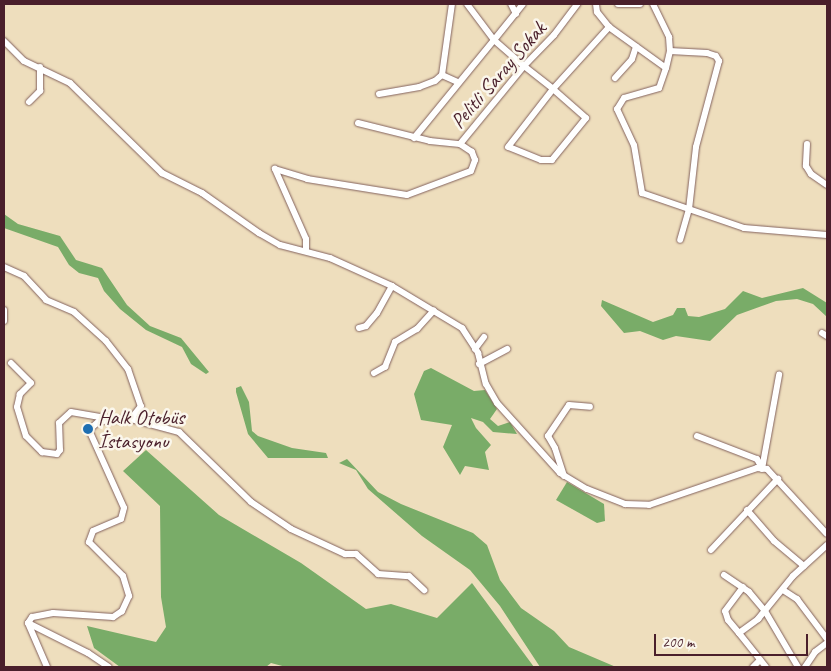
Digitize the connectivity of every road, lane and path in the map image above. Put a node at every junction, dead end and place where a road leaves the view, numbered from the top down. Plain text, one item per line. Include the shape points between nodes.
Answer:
1 (452, 4) edge
2 (467, 4) edge
3 (511, 4) edge
4 (523, 4) edge
5 (577, 4) edge
6 (596, 4) edge
7 (618, 4) edge
8 (640, 4) edge
9 (653, 4) edge
10 (516, 14) junction
11 (609, 27) junction
12 (494, 40) junction
13 (4, 41) edge
14 (636, 48) junction
15 (670, 51) junction
16 (524, 66) junction
17 (40, 67) junction
18 (666, 68) junction
19 (442, 75) junction
20 (615, 78) dead end
21 (458, 82) junction
22 (553, 89) junction
23 (378, 94) dead end
24 (29, 102) dead end
25 (358, 123) dead end
26 (414, 138) junction
27 (460, 144) junction
28 (807, 144) dead end
29 (827, 185) edge
30 (689, 209) junction
31 (827, 235) edge
32 (680, 240) dead end
33 (306, 251) junction
34 (4, 267) edge
35 (392, 286) junction
36 (4, 310) edge
37 (434, 310) junction
38 (4, 320) edge
39 (359, 328) dead end
40 (484, 337) dead end
41 (475, 349) junction
42 (508, 349) dead end
43 (11, 363) dead end
44 (479, 364) junction
45 (374, 373) dead end
46 (779, 375) dead end
47 (590, 407) dead end
48 (131, 420) junction
49 (122, 422) junction
50 (697, 436) dead end
51 (762, 469) junction
52 (564, 476) junction
53 (778, 479) junction
54 (747, 510) junction
55 (827, 534) edge
56 (827, 545) edge
57 (711, 550) dead end
58 (804, 566) junction
59 (724, 575) dead end
60 (743, 587) junction
61 (424, 590) dead end
62 (783, 590) junction
63 (765, 611) junction
64 (28, 623) junction
65 (825, 628) edge
66 (739, 633) junction
67 (827, 641) edge
68 (760, 660) junction
69 (47, 667) edge
70 (109, 667) edge
71 (753, 667) edge
72 (766, 667) edge
73 (798, 667) edge
74 (805, 667) edge

1 - 19 street
2 - 12 street
3 - 10 street
4 - 10 street
5 - 16 street, Pelitli Saray Sokak via 554,35
6 - 11 street via 597,12
7 - 8 street
9 - 15 street via 667,29
10 - 12 street
11 - 14 street
11 - 22 street
12 - 16 street
12 - 21 street
13 - 17 street via 15,55
14 - 18 street
14 - 20 street via 632,59
15 - 18 street
15 - 30 street via 707,53 716,56 719,62 696,147
16 - 22 street
16 - 27 street, Pelitli Saray Sokak
17 - 24 street via 40,91
17 - 33 street via 75,88 162,173 202,193 275,243
18 - 30 street via 659,88 624,98 619,104 618,114 634,145 642,193
19 - 21 street
19 - 23 street via 434,82 419,87
21 - 26 street
22 - 22 street via 508,147 541,160 552,160 586,118
25 - 26 street
26 - 27 street
27 - 33 street, Pelitli Saray Sokak via 472,152 475,160 471,171 408,195 307,179 275,169 306,239
28 - 29 street via 806,166 811,174
30 - 31 street via 744,228
30 - 32 street
33 - 35 street via 330,258
34 - 48 street via 24,276 46,300 85,320 118,354 141,406
35 - 37 street
35 - 39 street via 377,313 366,326
36 - 38 street
37 - 41 street via 462,328
37 - 45 street via 417,329 395,342 385,367
40 - 41 street
41 - 44 street
42 - 44 street
43 - 49 street via 31,383 20,394 17,407 26,436 42,452 57,454 60,450 59,423 71,412 86,412
44 - 52 street via 497,403 540,454
46 - 51 street
47 - 52 street via 569,405 548,436
48 - 49 street
48 - 61 street via 179,432 251,502 291,530 345,554 356,554 378,574 409,576
49 - 64 street via 100,421 89,430 124,508 121,518 93,531 89,542 123,576 128,596 122,611 113,617 42,613 32,617
50 - 51 street via 757,459
51 - 52 street via 649,505 625,504
51 - 53 street
53 - 54 street
53 - 55 street
54 - 57 street
54 - 58 street via 774,542
56 - 58 street
58 - 62 street
59 - 60 street
60 - 63 street
60 - 66 street via 725,610 728,620
62 - 63 street
62 - 65 street
63 - 66 street
63 - 73 street
64 - 69 street
64 - 70 street
65 - 67 street
66 - 68 street
67 - 74 street
68 - 71 street
68 - 72 street

